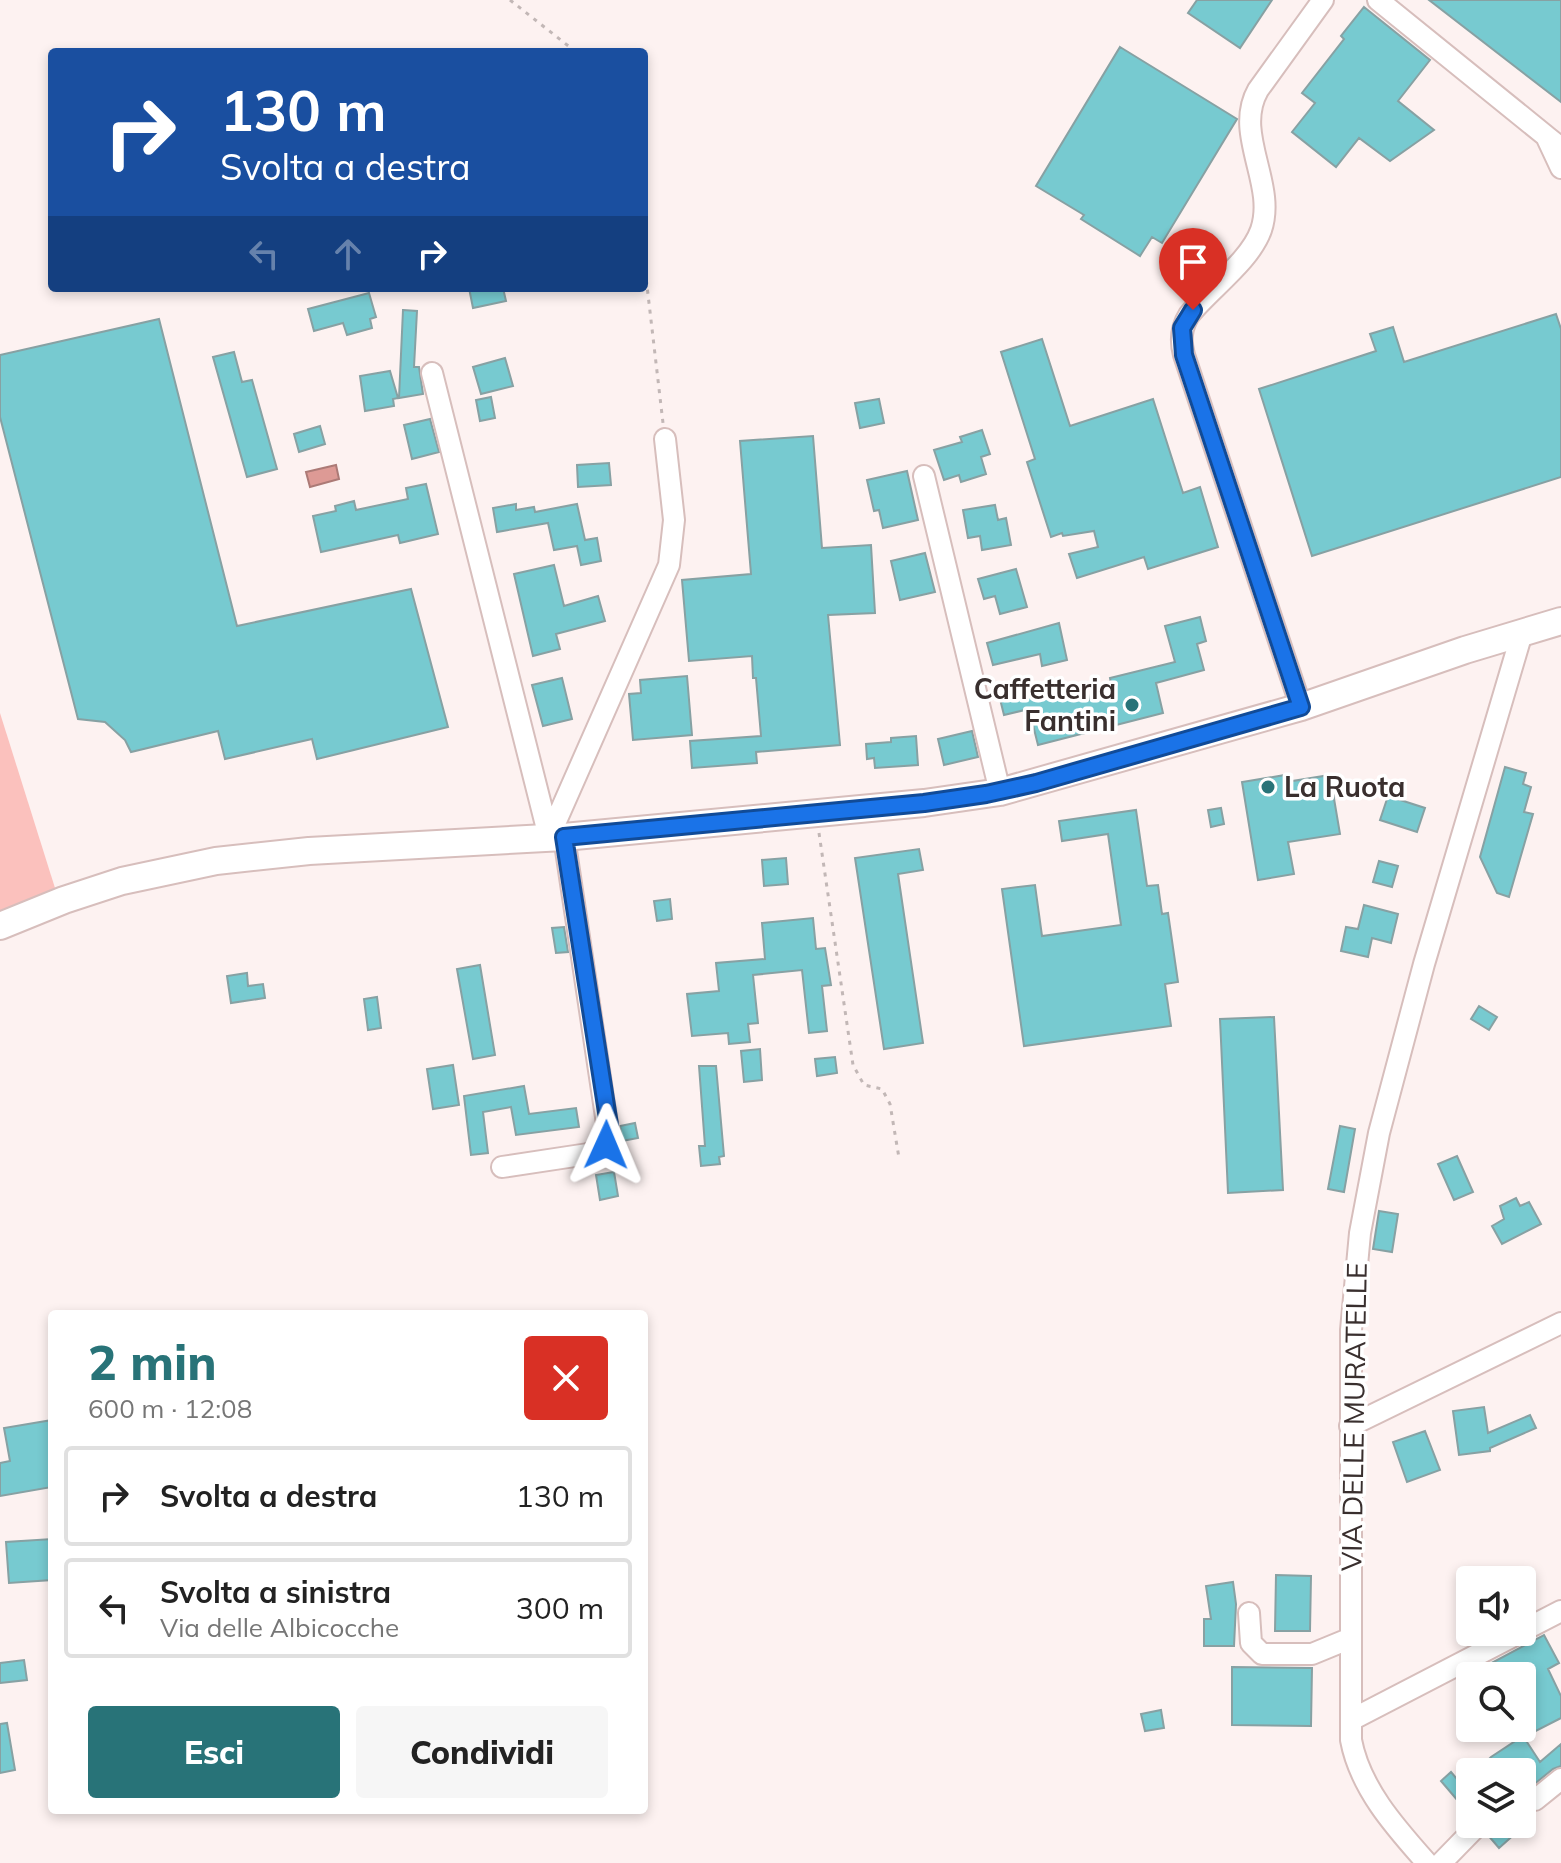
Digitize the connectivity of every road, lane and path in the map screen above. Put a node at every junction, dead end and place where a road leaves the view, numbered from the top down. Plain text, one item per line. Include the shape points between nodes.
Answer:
1 (510, 0) edge
2 (1323, 0) edge
3 (1378, 0) edge
4 (571, 48) edge
5 (1554, 142) edge
6 (1561, 168) edge
7 (648, 292) edge
8 (432, 373) dead end
9 (665, 439) joint
10 (924, 476) dead end
11 (1561, 621) edge
12 (1522, 633) junction
13 (1301, 707) junction
14 (1000, 792) junction
15 (816, 812) junction
16 (556, 837) junction
17 (0, 926) edge
18 (899, 1158) dead end
19 (502, 1167) dead end
20 (1561, 1323) edge
21 (1350, 1426) junction
22 (1561, 1611) edge
23 (1249, 1613) dead end
24 (1536, 1624) edge
25 (1351, 1638) junction
26 (1495, 1646) edge
27 (1351, 1720) junction
28 (1561, 1779) edge
29 (1536, 1799) edge
30 (1465, 1838) edge
31 (1427, 1863) edge
32 (1441, 1863) edge

1 - 4 path
2 - 13 street via 1251,106 1264,205 1260,232 1182,328 1184,355
3 - 5 street
5 - 6 street
7 - 9 path
8 - 16 street
9 - 16 street via 674,520 667,571
10 - 14 street
11 - 12 main road
12 - 13 main road
12 - 21 street, VIA DELLE MURATELLE via 1424,964 1369,1178 1354,1282
13 - 14 main road
14 - 15 main road
15 - 16 main road
15 - 18 path via 853,1065 864,1085 882,1089 889,1099
16 - 17 main road via 216,861 107,886
16 - 19 street via 609,1137 606,1145 588,1154
20 - 21 street
21 - 25 street, VIA DELLE MURATELLE
22 - 24 street
23 - 25 street via 1251,1643 1262,1654 1312,1654
25 - 27 street, VIA DELLE MURATELLE
26 - 27 street
27 - 31 street, VIA DELLE MURATELLE via 1355,1756 1372,1793
28 - 29 street
30 - 32 street

